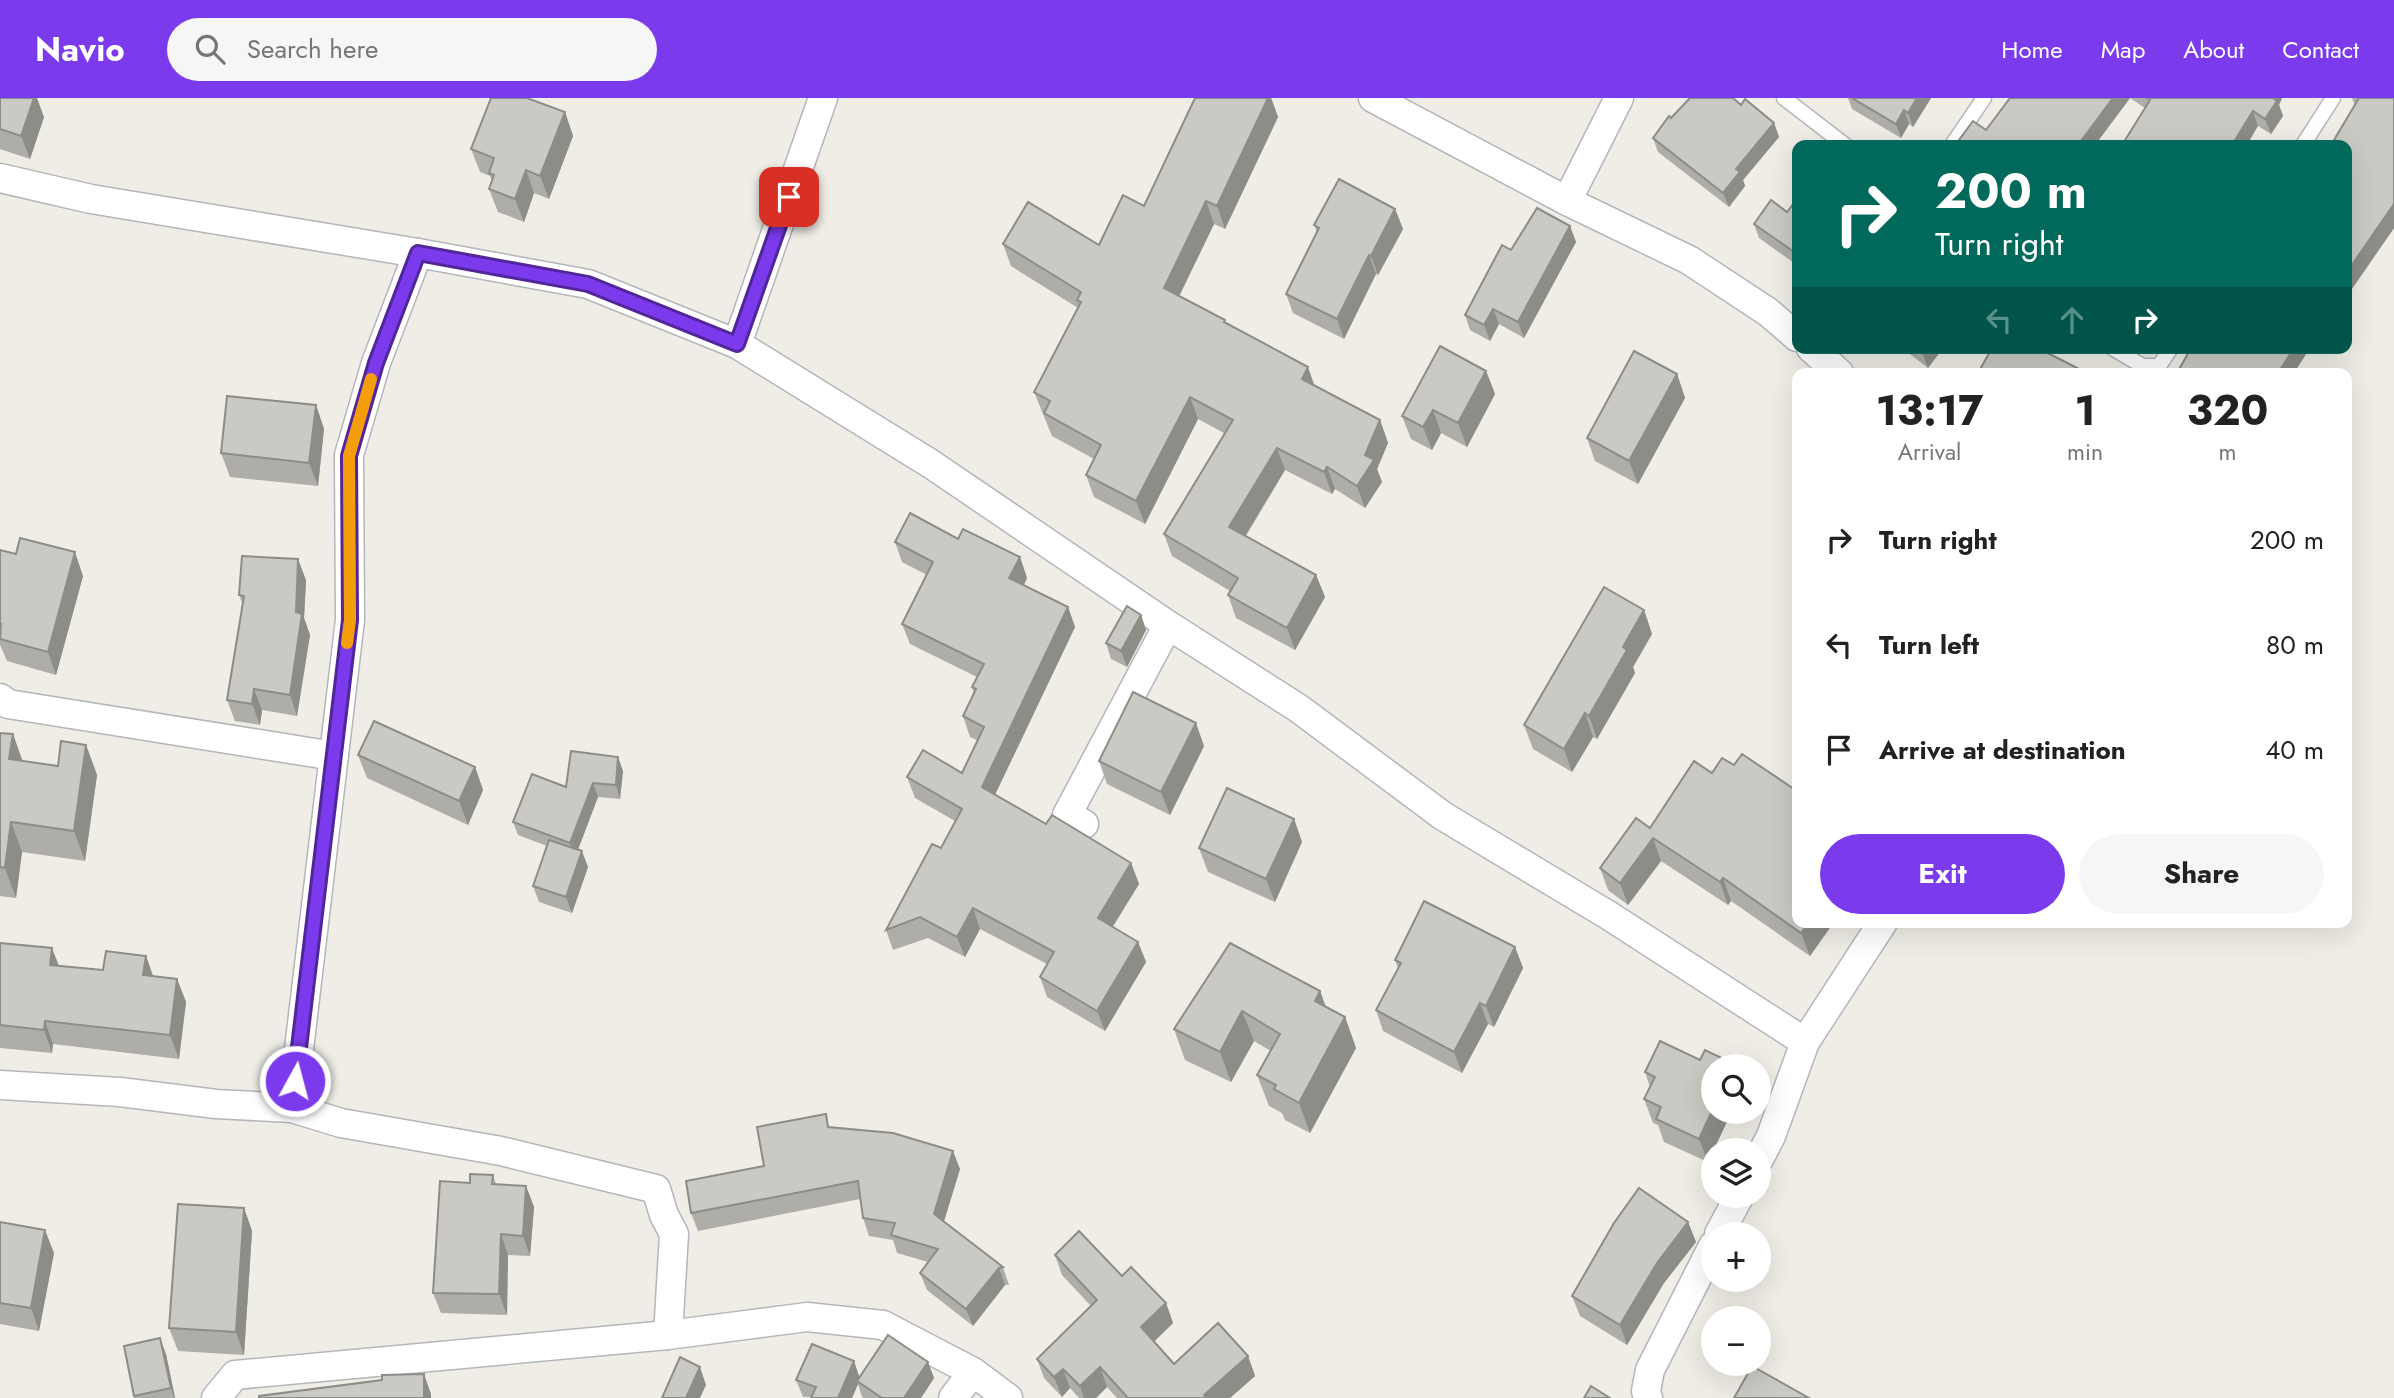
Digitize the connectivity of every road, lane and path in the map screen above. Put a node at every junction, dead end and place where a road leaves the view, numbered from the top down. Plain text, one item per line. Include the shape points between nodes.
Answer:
1 (823, 98) edge
2 (1373, 98) edge
3 (1619, 98) edge
4 (1784, 98) edge
5 (1984, 98) edge
6 (2333, 98) edge
7 (1839, 140) edge
8 (1955, 140) edge
9 (2306, 140) edge
10 (0, 178) edge
11 (1567, 201) junction
12 (418, 253) junction
13 (1792, 333) edge
14 (737, 344) junction
15 (1818, 354) edge
16 (2122, 354) edge
17 (2167, 354) edge
18 (1833, 368) edge
19 (1168, 625) junction
20 (0, 698) edge
21 (334, 756) junction
22 (1084, 824) dead end
23 (1879, 928) edge
24 (1805, 1042) junction
25 (0, 1085) edge
26 (292, 1108) junction
27 (1770, 1138) edge
28 (1701, 1270) edge
29 (668, 1335) junction
30 (972, 1372) junction
31 (216, 1398) edge
32 (953, 1398) edge
33 (1009, 1398) edge
34 (1648, 1398) edge

1 - 14 street
2 - 11 street
3 - 11 street
4 - 7 lane
5 - 8 lane
6 - 9 lane
10 - 12 street via 91,199
11 - 13 street via 1689,260
12 - 14 street via 588,284
12 - 21 street via 376,363 349,456 350,620
14 - 19 street via 931,464
15 - 18 street
16 - 17 lane via 2143,366 2159,366
19 - 22 street via 1067,815
19 - 24 street via 1298,708 1443,816
20 - 21 street via 8,704
21 - 26 street
23 - 24 street
24 - 27 street
25 - 26 street
26 - 29 street via 341,1123 501,1151 656,1189 674,1234
28 - 34 street via 1650,1370
29 - 30 street via 807,1317 883,1325
29 - 31 street via 235,1375
30 - 32 street
30 - 33 street

